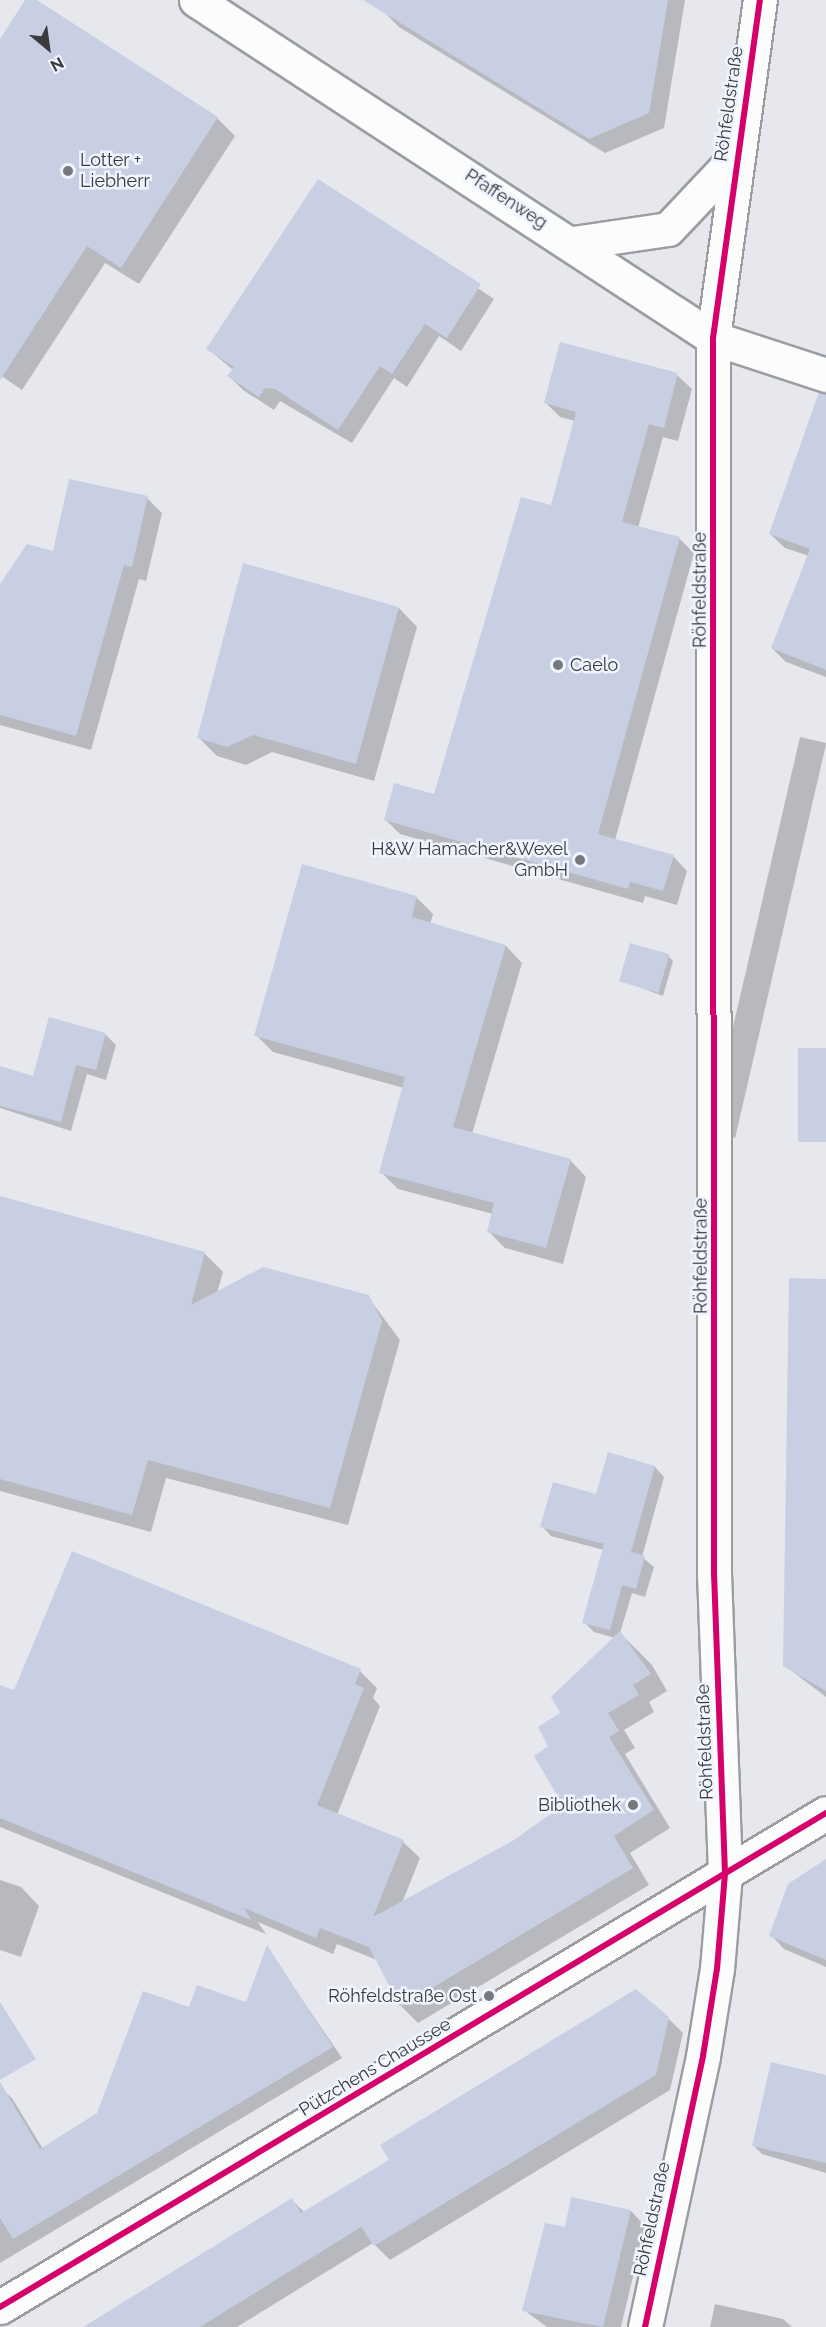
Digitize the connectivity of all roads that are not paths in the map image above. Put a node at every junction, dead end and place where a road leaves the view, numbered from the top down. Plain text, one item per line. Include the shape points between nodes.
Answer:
1 (196, 0) edge
2 (760, 0) edge
3 (737, 156) junction
4 (573, 243) junction
5 (713, 338) junction
6 (826, 375) edge
7 (826, 1813) edge
8 (725, 1873) junction
9 (0, 2307) edge
10 (645, 2327) edge

1 - 4 street, Pfaffenweg
2 - 3 street, Röhfeldstraße
3 - 4 street, Röhfeldstraße via 668,229
3 - 5 street, Röhfeldstraße
4 - 5 street, Pfaffenweg
5 - 6 street, Pfaffenweg
5 - 8 street, Röhfeldstraße via 714,1575
7 - 8 street, Pützchens Chaussee
8 - 9 street, Pützchens Chaussee
8 - 10 street, Röhfeldstraße via 717,1969 703,2056

